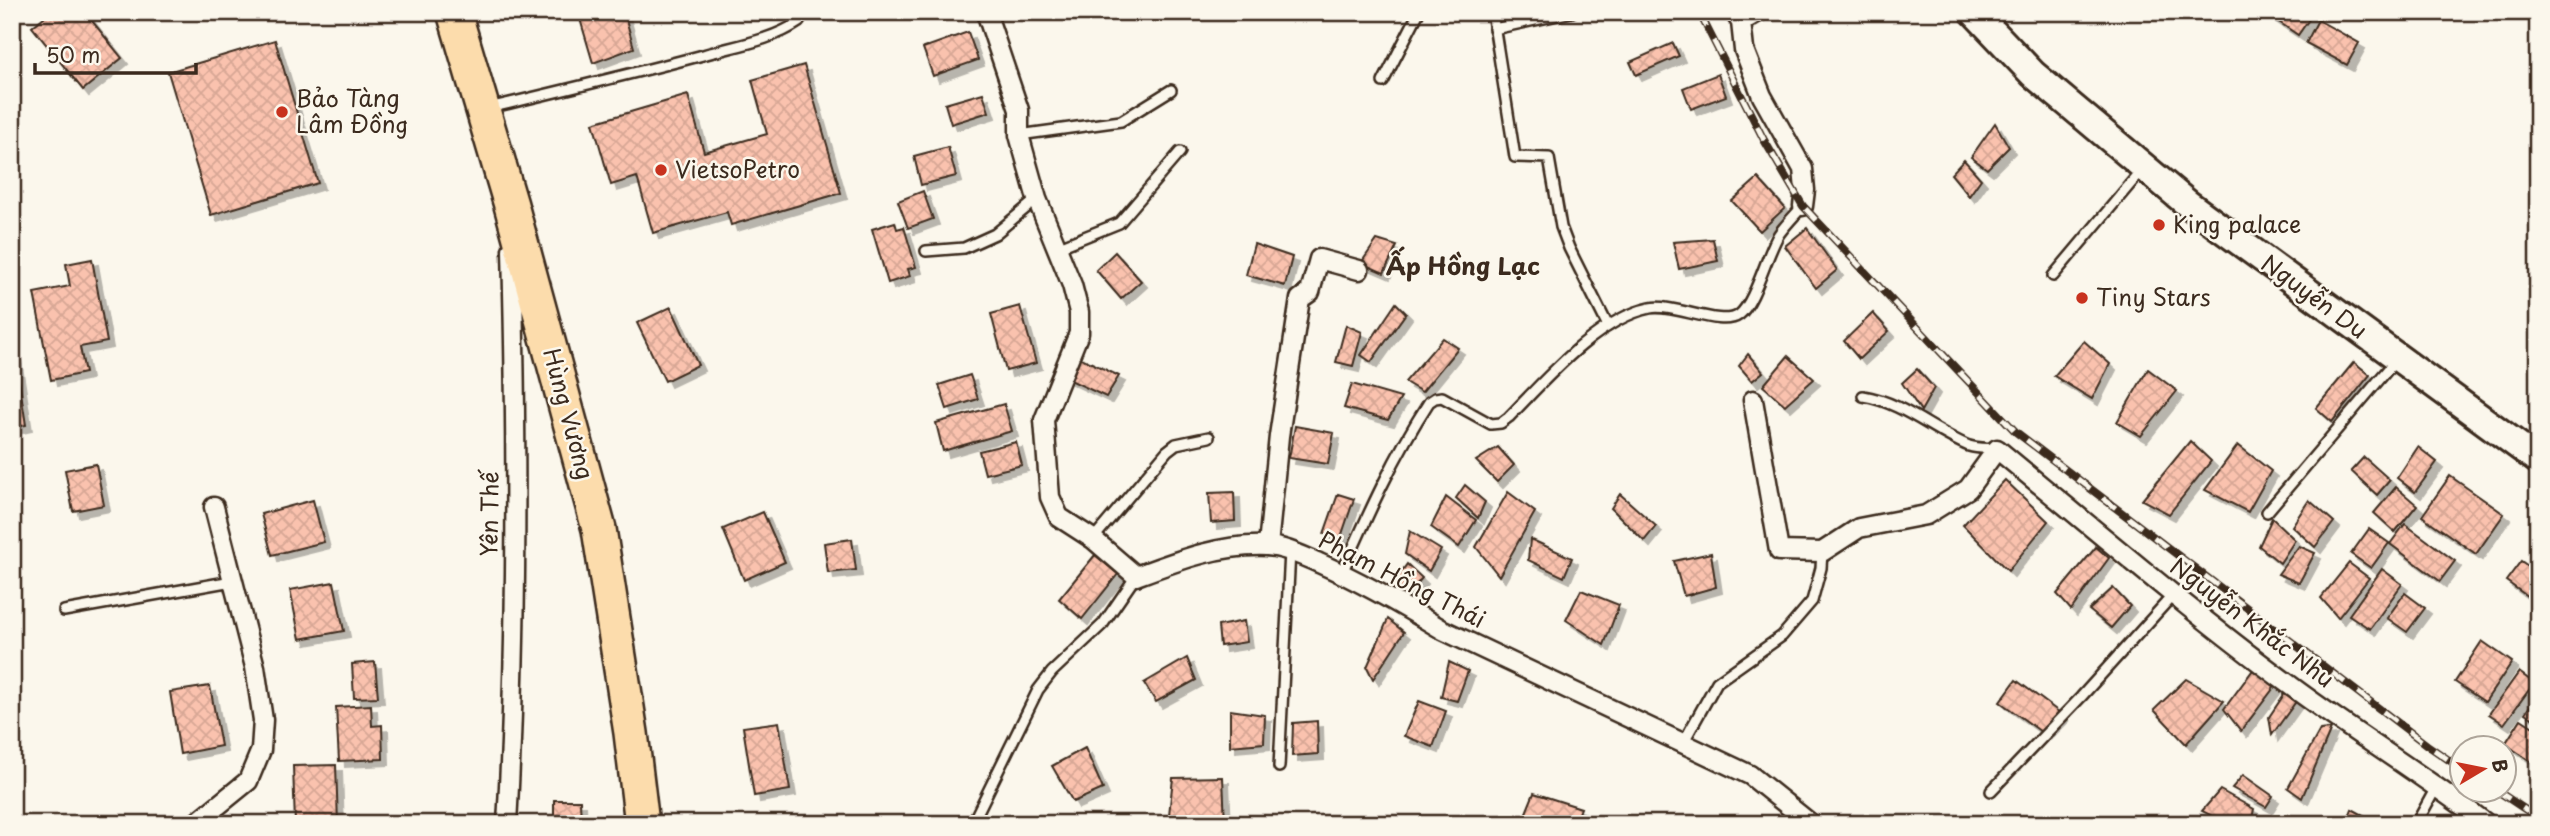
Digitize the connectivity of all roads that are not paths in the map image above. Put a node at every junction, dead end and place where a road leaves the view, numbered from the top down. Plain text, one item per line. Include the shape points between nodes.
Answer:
1 (454, 12) edge
2 (797, 12) edge
3 (986, 12) edge
4 (1419, 12) edge
5 (1492, 12) edge
6 (1572, 12) edge
7 (1758, 12) edge
8 (1974, 12) edge
9 (1738, 17) edge
10 (1494, 29) junction
11 (1383, 82) dead end
12 (1171, 90) dead end
13 (483, 109) junction
14 (1019, 135) junction
15 (1180, 152) dead end
16 (2143, 168) junction
17 (1037, 199) junction
18 (511, 205) junction
19 (1803, 206) joint
20 (1057, 248) junction
21 (926, 251) dead end
22 (1359, 270) dead end
23 (2053, 276) dead end
24 (1608, 326) junction
25 (2398, 359) junction
26 (1863, 396) dead end
27 (1753, 400) dead end
28 (1209, 437) dead end
29 (1997, 449) junction
30 (2538, 460) edge
31 (214, 507) dead end
32 (2267, 512) dead end
33 (1093, 539) junction
34 (1268, 546) junction
35 (1290, 551) junction
36 (1822, 552) junction
37 (1342, 573) junction
38 (1136, 576) junction
39 (232, 581) junction
40 (2173, 595) junction
41 (64, 611) dead end
42 (1684, 743) junction
43 (1279, 767) dead end
44 (2437, 786) junction
45 (1991, 791) dead end
46 (195, 824) edge
47 (508, 824) edge
48 (642, 824) edge
49 (972, 824) edge
50 (1811, 824) edge
51 (2416, 824) edge
52 (2487, 824) edge

1 - 13 highway, Hùng Vương
2 - 13 lane via 799,22 761,39
3 - 14 street via 1019,110
4 - 11 lane
5 - 10 lane
6 - 10 lane
7 - 9 street
8 - 16 street, Nguyễn Du via 2033,74
9 - 19 street via 1744,50 1762,96 1803,169
10 - 24 lane via 1515,158 1549,158 1561,227
12 - 14 lane via 1121,121
13 - 18 highway, Hùng Vương
14 - 17 street
15 - 20 lane via 1119,223
16 - 23 lane
16 - 25 street, Nguyễn Du
17 - 20 street
17 - 21 lane via 995,234 964,248
18 - 47 street, Yên Thế via 516,413
18 - 48 highway, Hùng Vương via 599,529
19 - 24 lane via 1779,235 1739,315 1728,319 1649,308
20 - 33 street via 1079,312 1079,333 1044,420 1048,481 1059,517
22 - 34 street via 1319,258 1310,292 1300,299
24 - 37 lane via 1551,371 1500,423 1491,424 1441,397 1429,402 1385,478
25 - 30 street, Nguyễn Du
25 - 32 lane
26 - 29 lane via 1890,403 1972,447
27 - 36 street via 1779,551
28 - 33 lane via 1177,444 1167,452
29 - 36 street via 1968,489 1926,515 1859,528
29 - 40 street, Nguyễn Khắc Nhu
31 - 39 street
33 - 38 street
34 - 35 street, Phạm Hồng Thái
34 - 38 street, Phạm Hồng Thái via 1196,554
35 - 37 street, Phạm Hồng Thái
35 - 43 lane
36 - 42 lane via 1812,601 1782,636 1717,682
37 - 42 street, Phạm Hồng Thái via 1443,630
38 - 49 lane via 1103,624 1038,690
39 - 41 lane
39 - 46 street via 255,667 263,720 261,750 248,780
40 - 44 street, Nguyễn Khắc Nhu via 2288,684
40 - 45 lane
42 - 50 street, Phạm Hồng Thái via 1750,775
44 - 51 lane
44 - 52 street, Nguyễn Khắc Nhu

